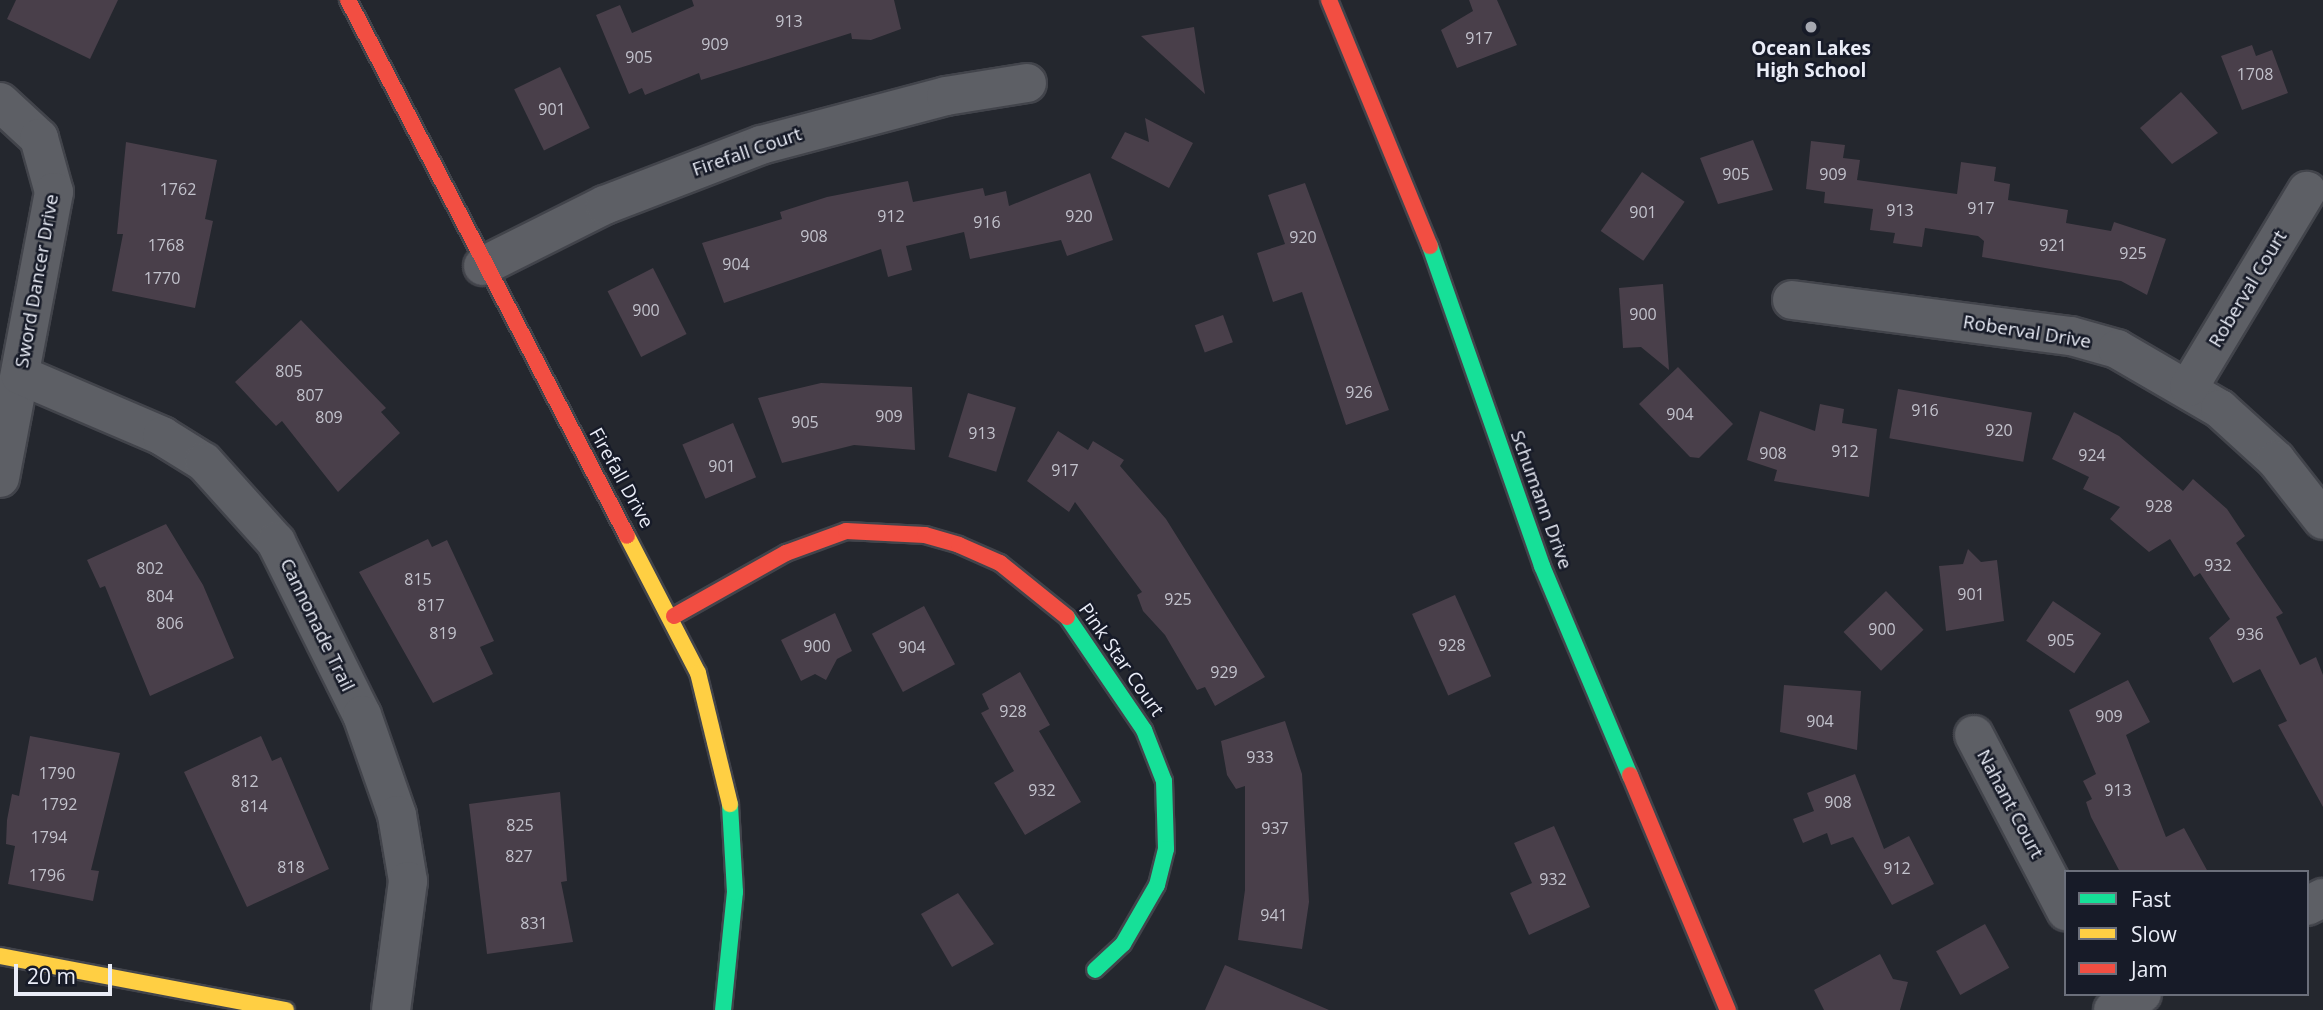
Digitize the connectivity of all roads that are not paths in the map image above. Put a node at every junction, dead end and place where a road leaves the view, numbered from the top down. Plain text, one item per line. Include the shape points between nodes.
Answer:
1 (348, 0) edge
2 (1329, 0) edge
3 (1027, 83) dead end
4 (0, 102) edge
5 (2307, 191) dead end
6 (483, 265) junction
7 (1792, 300) dead end
8 (20, 375) junction
9 (2189, 387) junction
10 (0, 478) edge
11 (2323, 520) edge
12 (674, 616) junction
13 (1974, 735) dead end
14 (2064, 907) edge
15 (0, 956) edge
16 (1095, 970) dead end
17 (286, 1010) edge
18 (391, 1010) edge
19 (723, 1010) edge
20 (1728, 1010) edge

1 - 6 street, Firefall Drive
2 - 20 street, Schumann Drive via 1418,211 1542,566
3 - 6 street, Firefall Court via 946,96 761,145 604,205
4 - 8 street, Sword Dancer Drive via 39,138 54,192
5 - 9 street, Roberval Court
6 - 12 street, Firefall Drive
7 - 9 street, Roberval Drive via 2071,335 2117,349
8 - 10 street, Sword Dancer Drive
8 - 18 street, Cannonade Trail via 162,436 204,462 276,542 362,715 397,815 408,881
9 - 11 street, Roberval Drive via 2276,460
12 - 16 street, Pink Star Court via 786,553 846,531 925,535 959,545 1000,563 1051,599 1081,632 1144,730 1164,781 1168,819 1157,885 1123,944
12 - 19 street, Firefall Drive via 698,673 727,780 734,892
13 - 14 street, Nahant Court
15 - 17 street

